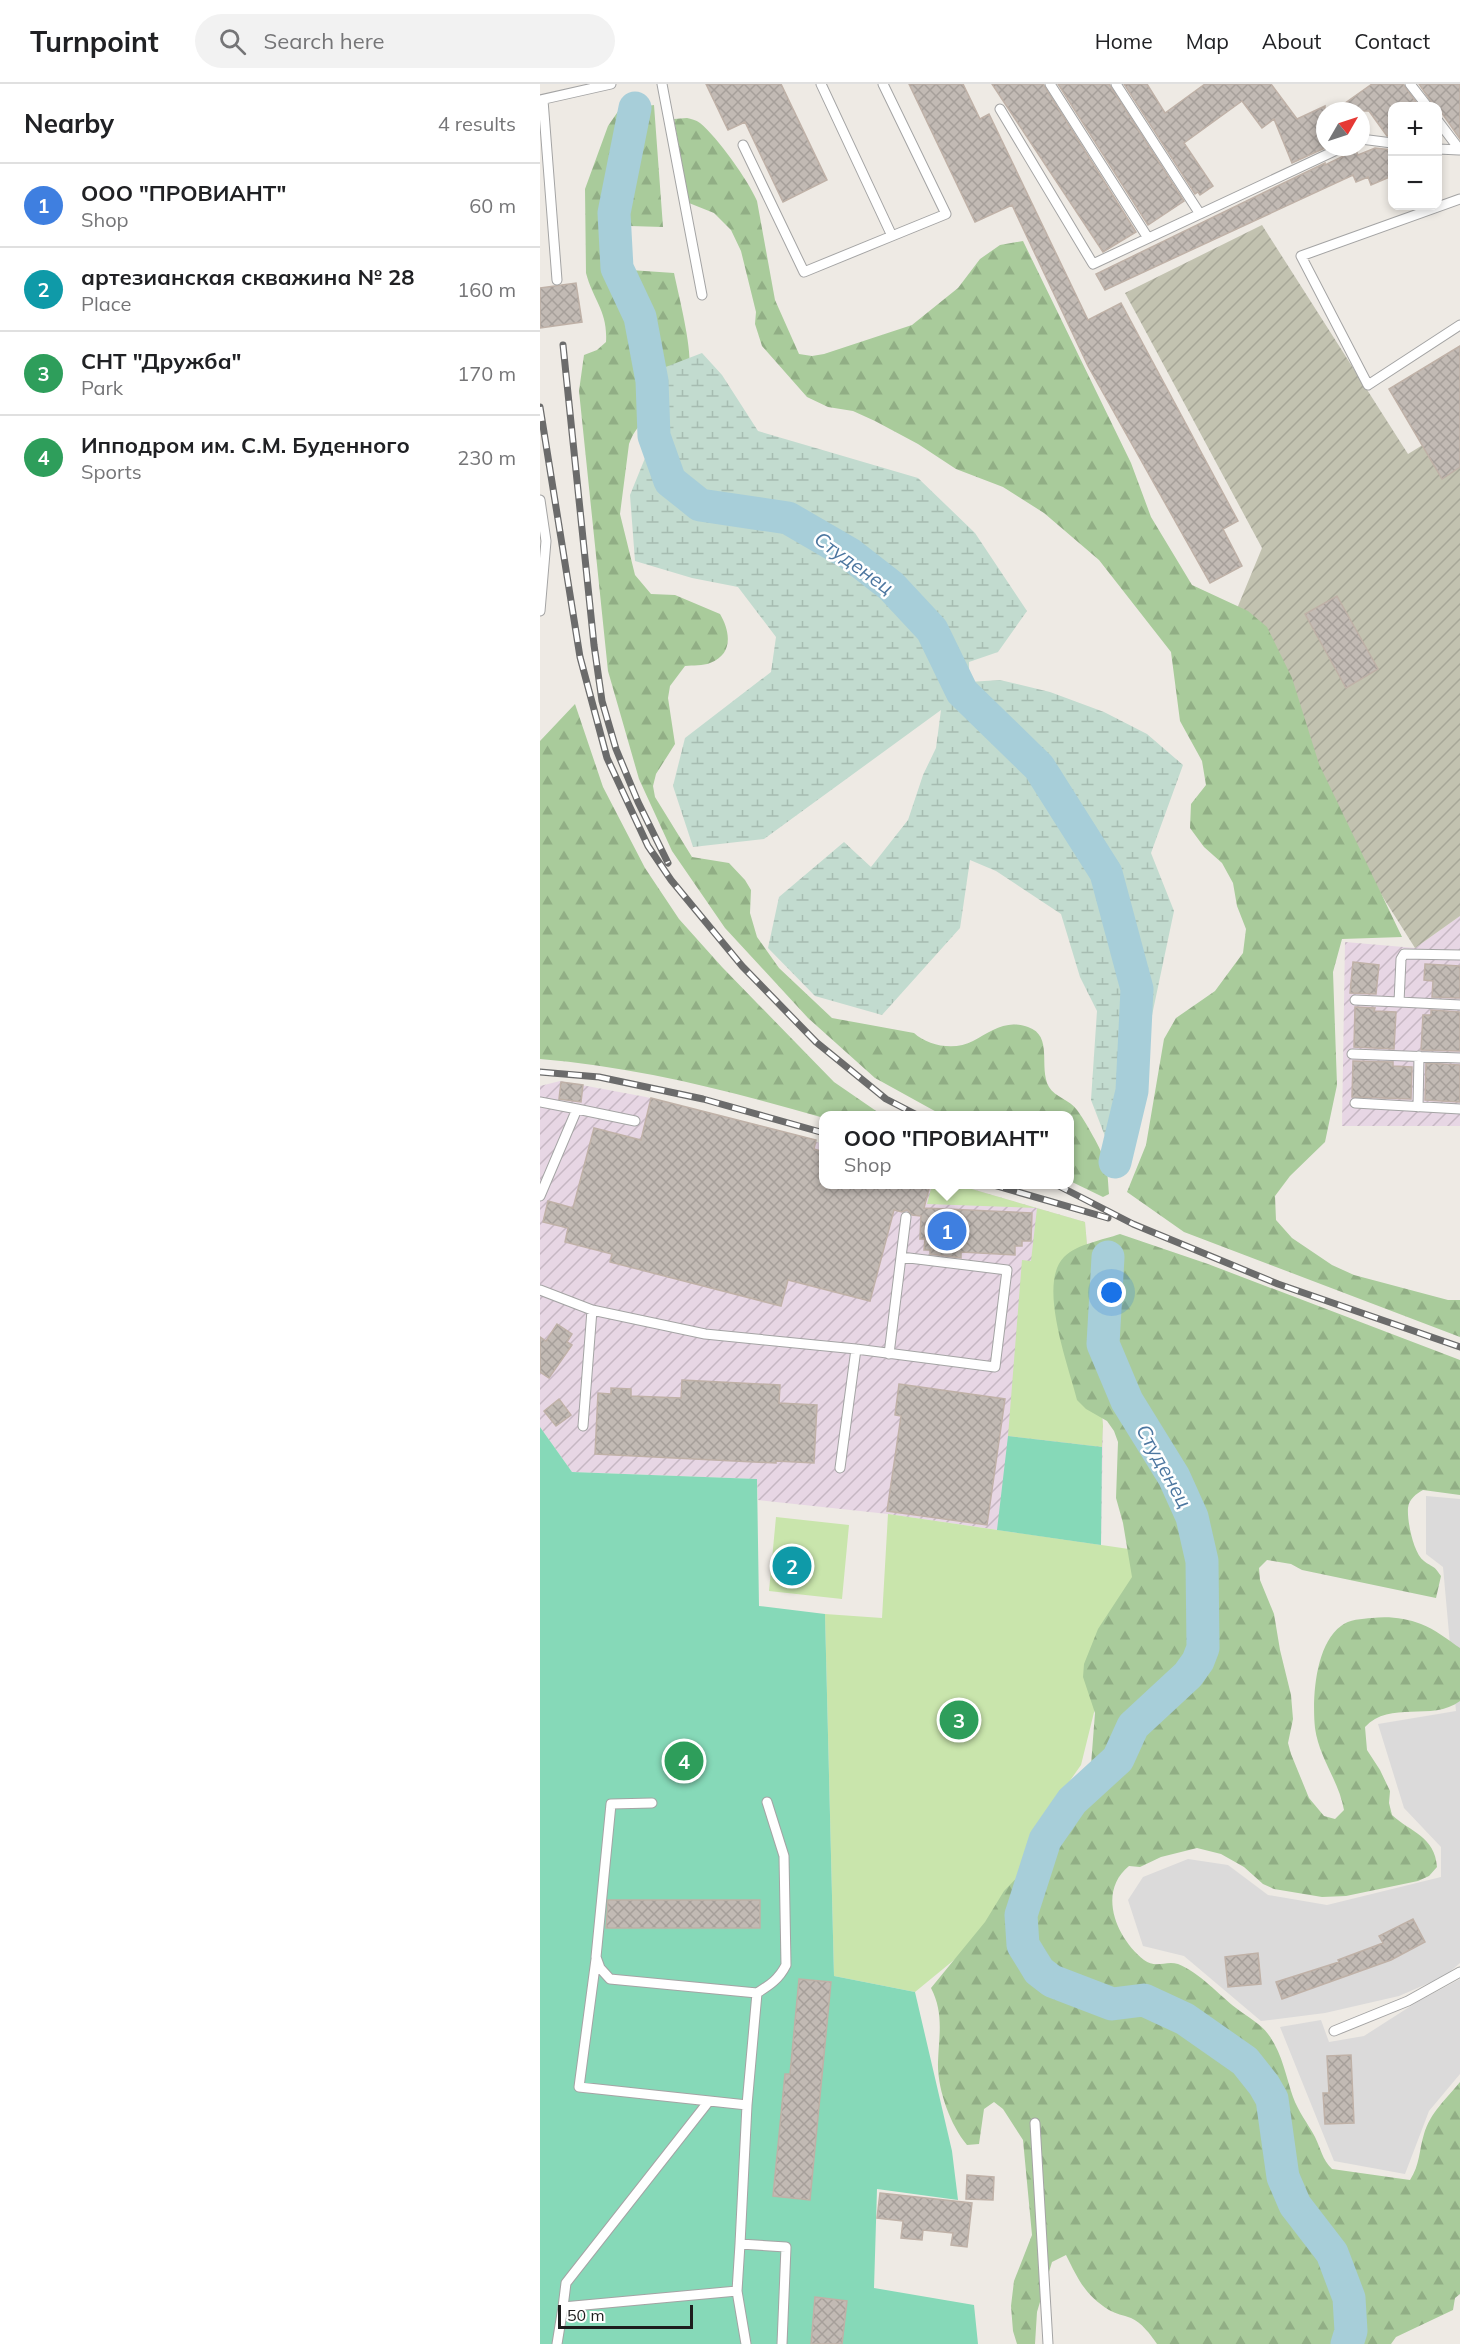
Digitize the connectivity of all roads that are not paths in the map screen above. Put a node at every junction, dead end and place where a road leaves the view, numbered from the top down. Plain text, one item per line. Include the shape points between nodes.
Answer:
1 (611, 84) edge
2 (662, 84) edge
3 (821, 84) edge
4 (883, 84) edge
5 (1050, 84) edge
6 (1116, 84) edge
7 (1410, 84) edge
8 (587, 87) edge
9 (542, 100) edge
10 (1424, 102) edge
11 (1000, 109) dead end
12 (1442, 127) edge
13 (1370, 140) edge
14 (1388, 142) edge
15 (743, 145) dead end
16 (1442, 149) edge
17 (1460, 150) edge
18 (1324, 156) edge
19 (1460, 199) edge
20 (1200, 214) junction
21 (892, 236) junction
22 (1148, 238) junction
23 (557, 280) dead end
24 (702, 295) dead end
25 (1460, 325) edge
26 (540, 500) edge
27 (542, 522) edge
28 (541, 579) edge
29 (540, 611) edge
30 (1460, 955) edge
31 (1355, 1000) dead end
32 (1399, 1002) junction
33 (1460, 1005) edge
34 (1353, 1054) dead end
35 (1419, 1056) junction
36 (1460, 1058) edge
37 (540, 1102) edge
38 (1355, 1104) dead end
39 (1418, 1107) junction
40 (577, 1109) junction
41 (1460, 1109) edge
42 (634, 1121) dead end
43 (540, 1196) edge
44 (906, 1217) dead end
45 (901, 1257) junction
46 (540, 1290) edge
47 (592, 1310) junction
48 (856, 1349) junction
49 (889, 1354) junction
50 (583, 1426) dead end
51 (840, 1468) dead end
52 (767, 1802) dead end
53 (652, 1803) dead end
54 (596, 1957) junction
55 (1460, 1972) edge
56 (757, 1993) junction
57 (1334, 2031) dead end
58 (709, 2102) junction
59 (747, 2105) junction
60 (1035, 2123) dead end
61 (740, 2244) junction
62 (737, 2291) junction
63 (562, 2307) junction
64 (557, 2344) edge
65 (746, 2344) edge
66 (782, 2344) edge
67 (1048, 2344) edge

1 - 8 lane
2 - 24 lane
3 - 21 lane
4 - 21 lane via 946,214
5 - 22 lane
6 - 20 lane
7 - 10 lane
8 - 9 lane
9 - 23 lane
11 - 22 lane via 1093,264
12 - 17 lane
13 - 14 lane
15 - 21 lane via 804,273
16 - 17 lane
18 - 20 lane
19 - 25 lane via 1301,256 1368,385
20 - 22 lane
26 - 27 lane
27 - 28 lane via 546,540
28 - 29 lane
30 - 32 lane via 1404,954
31 - 32 lane
32 - 33 lane
34 - 35 lane
35 - 36 lane
35 - 39 lane
37 - 40 lane
38 - 39 lane
39 - 41 lane
40 - 42 lane
40 - 43 lane
44 - 45 lane
45 - 49 lane
45 - 49 lane via 1007,1270 995,1367
46 - 47 lane
47 - 48 lane via 705,1334
47 - 50 lane
48 - 49 lane
48 - 51 lane
52 - 56 lane via 784,1856 786,1965 773,1983
53 - 54 lane via 611,1803
54 - 56 lane via 610,1979
54 - 58 lane via 579,2087
55 - 57 lane via 1408,2001
56 - 59 lane
58 - 59 lane
58 - 63 lane via 566,2283
59 - 61 lane
60 - 67 lane
61 - 62 lane
61 - 66 lane via 786,2247
62 - 63 lane
62 - 65 lane
63 - 64 lane

